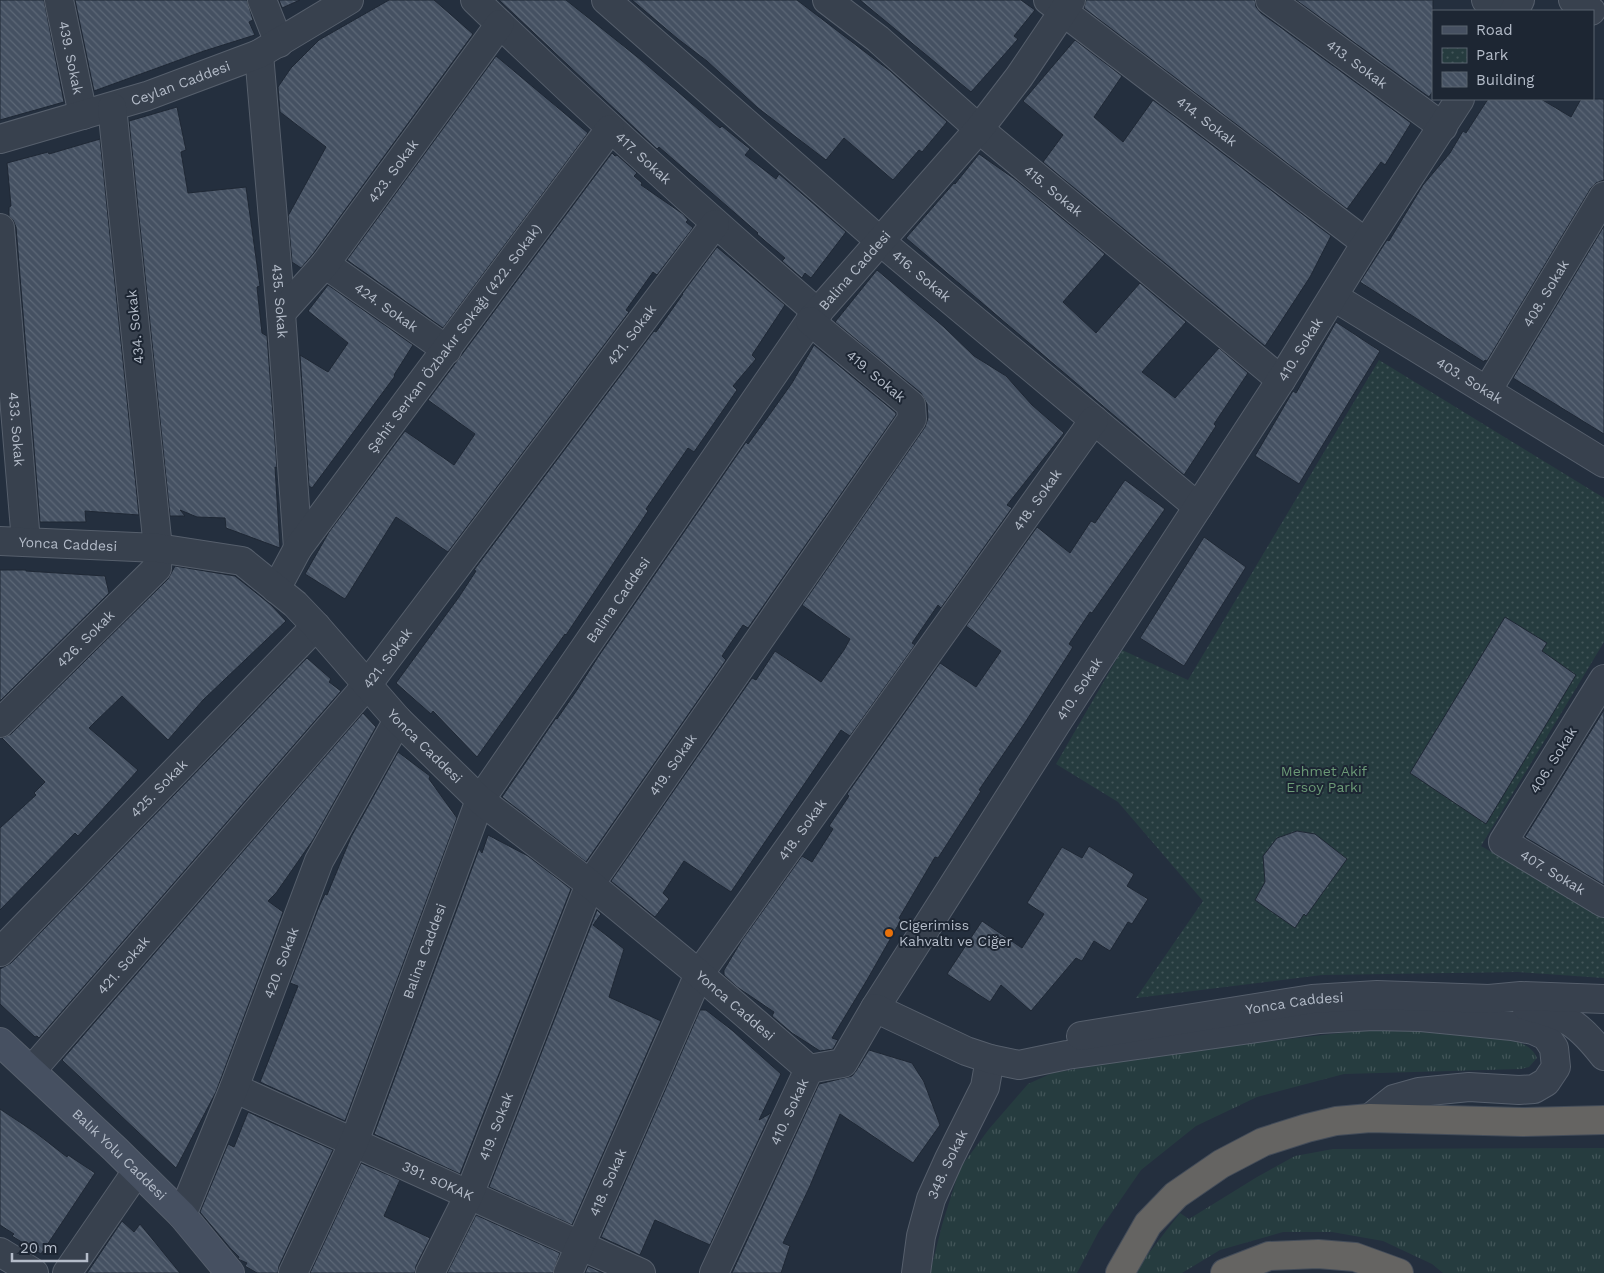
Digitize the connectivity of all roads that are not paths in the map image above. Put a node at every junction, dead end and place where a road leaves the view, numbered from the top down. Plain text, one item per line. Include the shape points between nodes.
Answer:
1 (59, 0) edge
2 (262, 0) edge
3 (349, 0) edge
4 (475, 0) edge
5 (606, 0) edge
6 (827, 0) edge
7 (1270, 0) edge
8 (1486, 0) edge
9 (1573, 0) edge
10 (1061, 4) edge
11 (1500, 10) edge
12 (1589, 10) edge
13 (500, 24) junction
14 (269, 49) junction
15 (1459, 100) edge
16 (112, 107) junction
17 (83, 115) junction
18 (1443, 127) junction
19 (610, 129) junction
20 (979, 129) junction
21 (0, 139) edge
22 (1604, 196) edge
23 (715, 224) junction
24 (0, 228) edge
25 (880, 241) junction
26 (1366, 243) junction
27 (326, 264) junction
28 (1334, 297) junction
29 (281, 313) junction
30 (814, 317) junction
31 (447, 350) junction
32 (1281, 380) junction
33 (1487, 391) junction
34 (1094, 420) junction
35 (1604, 463) edge
36 (1198, 507) junction
37 (13, 541) edge
38 (158, 548) junction
39 (298, 548) junction
40 (276, 588) junction
41 (316, 626) junction
42 (1604, 679) edge
43 (366, 685) junction
44 (398, 720) junction
45 (0, 723) edge
46 (480, 800) junction
47 (1503, 842) joint
48 (590, 884) junction
49 (1604, 902) edge
50 (0, 952) edge
51 (699, 974) junction
52 (1489, 999) junction
53 (1604, 999) edge
54 (875, 1008) junction
55 (0, 1042) edge
56 (1604, 1056) edge
57 (990, 1058) junction
58 (809, 1069) junction
59 (32, 1070) junction
60 (234, 1088) junction
61 (1370, 1118) junction
62 (1604, 1120) edge
63 (354, 1142) junction
64 (137, 1171) junction
65 (469, 1195) junction
66 (182, 1214) junction
67 (580, 1244) junction
68 (0, 1252) edge
69 (34, 1273) edge
70 (67, 1273) edge
71 (230, 1273) edge
72 (293, 1273) edge
73 (430, 1273) edge
74 (568, 1273) edge
75 (641, 1273) edge
76 (714, 1273) edge
77 (916, 1273) edge
78 (1120, 1273) edge
79 (1225, 1273) edge
80 (1399, 1273) edge

1 - 17 street, 439. Sokak
2 - 14 street, 435. Sokak
3 - 14 street, Ceylan Caddesi
4 - 13 street, 417. Sokak
5 - 25 street, 416. Sokak
6 - 20 street, 415. Sokak via 878,40
7 - 18 street, 413. Sokak
8 - 11 street
9 - 12 street
10 - 20 street, Balina Caddesi via 1019,77
10 - 26 street, 414. Sokak
13 - 19 street, 417. Sokak
13 - 27 street, 423. Sokak
14 - 16 street, Ceylan Caddesi
14 - 29 street, 435. Sokak
15 - 18 street, 410. Sokak
16 - 17 street, Ceylan Caddesi
16 - 38 street, 434. Sokak
17 - 21 street, Ceylan Caddesi
18 - 26 street, 410. Sokak
19 - 23 street, 417. Sokak
19 - 31 street, Şehit Serkan Özbakır Sokağı (422. Sokak)
20 - 25 street, Balina Caddesi
20 - 32 street, 415. Sokak
22 - 33 street, 408. Sokak
23 - 30 street, 417. Sokak
23 - 43 street, 421. Sokak
24 - 37 street, 433. Sokak
25 - 30 street, Balina Caddesi
25 - 34 street, 416. Sokak
26 - 28 street, 410. Sokak
27 - 29 street, 423. Sokak
27 - 31 street, 424. Sokak
28 - 32 street, 410. Sokak
28 - 33 street, 403. Sokak
29 - 39 street, 435. Sokak
30 - 46 street, Balina Caddesi
30 - 48 street, 419. Sokak via 911,405 912,419
31 - 39 street, Şehit Serkan Özbakır Sokağı (422. Sokak)
32 - 36 street, 410. Sokak
33 - 35 street, 403. Sokak
34 - 36 street, 416. Sokak
34 - 51 street, 418. Sokak
36 - 54 street, 410. Sokak
37 - 38 street, Yonca Caddesi
38 - 40 street, Yonca Caddesi via 242,562
38 - 45 street, 426. Sokak via 157,568
39 - 40 street, Şehit Serkan Özbakır Sokağı (422. Sokak)
40 - 41 street, Yonca Caddesi
41 - 43 street, Yonca Caddesi
41 - 50 street, 425. Sokak
42 - 47 street, 406. Sokak
43 - 44 street, Yonca Caddesi
43 - 59 street, 421. Sokak
44 - 46 street, Yonca Caddesi
44 - 60 street, 420. Sokak via 320,861
46 - 48 street, Yonca Caddesi
46 - 63 street, Balina Caddesi
47 - 49 street, 407. Sokak
48 - 51 street, Yonca Caddesi
48 - 65 street, 419. Sokak
51 - 58 street, Yonca Caddesi
51 - 67 street, 418. Sokak
52 - 53 street, Yonca Caddesi via 1522,996
52 - 56 street via 1554,1012 1577,1025
52 - 57 street, Yonca Caddesi via 1377,995 1312,998 1101,1032
54 - 57 street
54 - 58 street, 410. Sokak via 843,1063
55 - 59 main road, Balık Yolu Caddesi
57 - 61 street via 1019,1065 1067,1055 1320,1019 1373,1016 1512,1026 1546,1036 1554,1048 1556,1067 1546,1082 1534,1089 1469,1086 1419,1092 1394,1100
57 - 77 street, 348. Sokak via 985,1087 931,1199
58 - 76 street, 410. Sokak
59 - 64 main road, Balık Yolu Caddesi
60 - 63 street, 391. sOKAK
60 - 66 street, 420. Sokak
61 - 62 highway via 1522,1122
61 - 78 highway via 1307,1128 1263,1142 1221,1164 1176,1195 1148,1224
63 - 65 street, 391. sOKAK
63 - 72 street, Balina Caddesi
64 - 66 main road, Balık Yolu Caddesi
64 - 70 street
65 - 67 street, 391. sOKAK
65 - 73 street, 419. Sokak
66 - 71 main road, Balık Yolu Caddesi
67 - 74 street, 418. Sokak
67 - 75 street, 391. sOKAK
68 - 69 street
79 - 80 highway via 1269,1256 1318,1254 1354,1257

